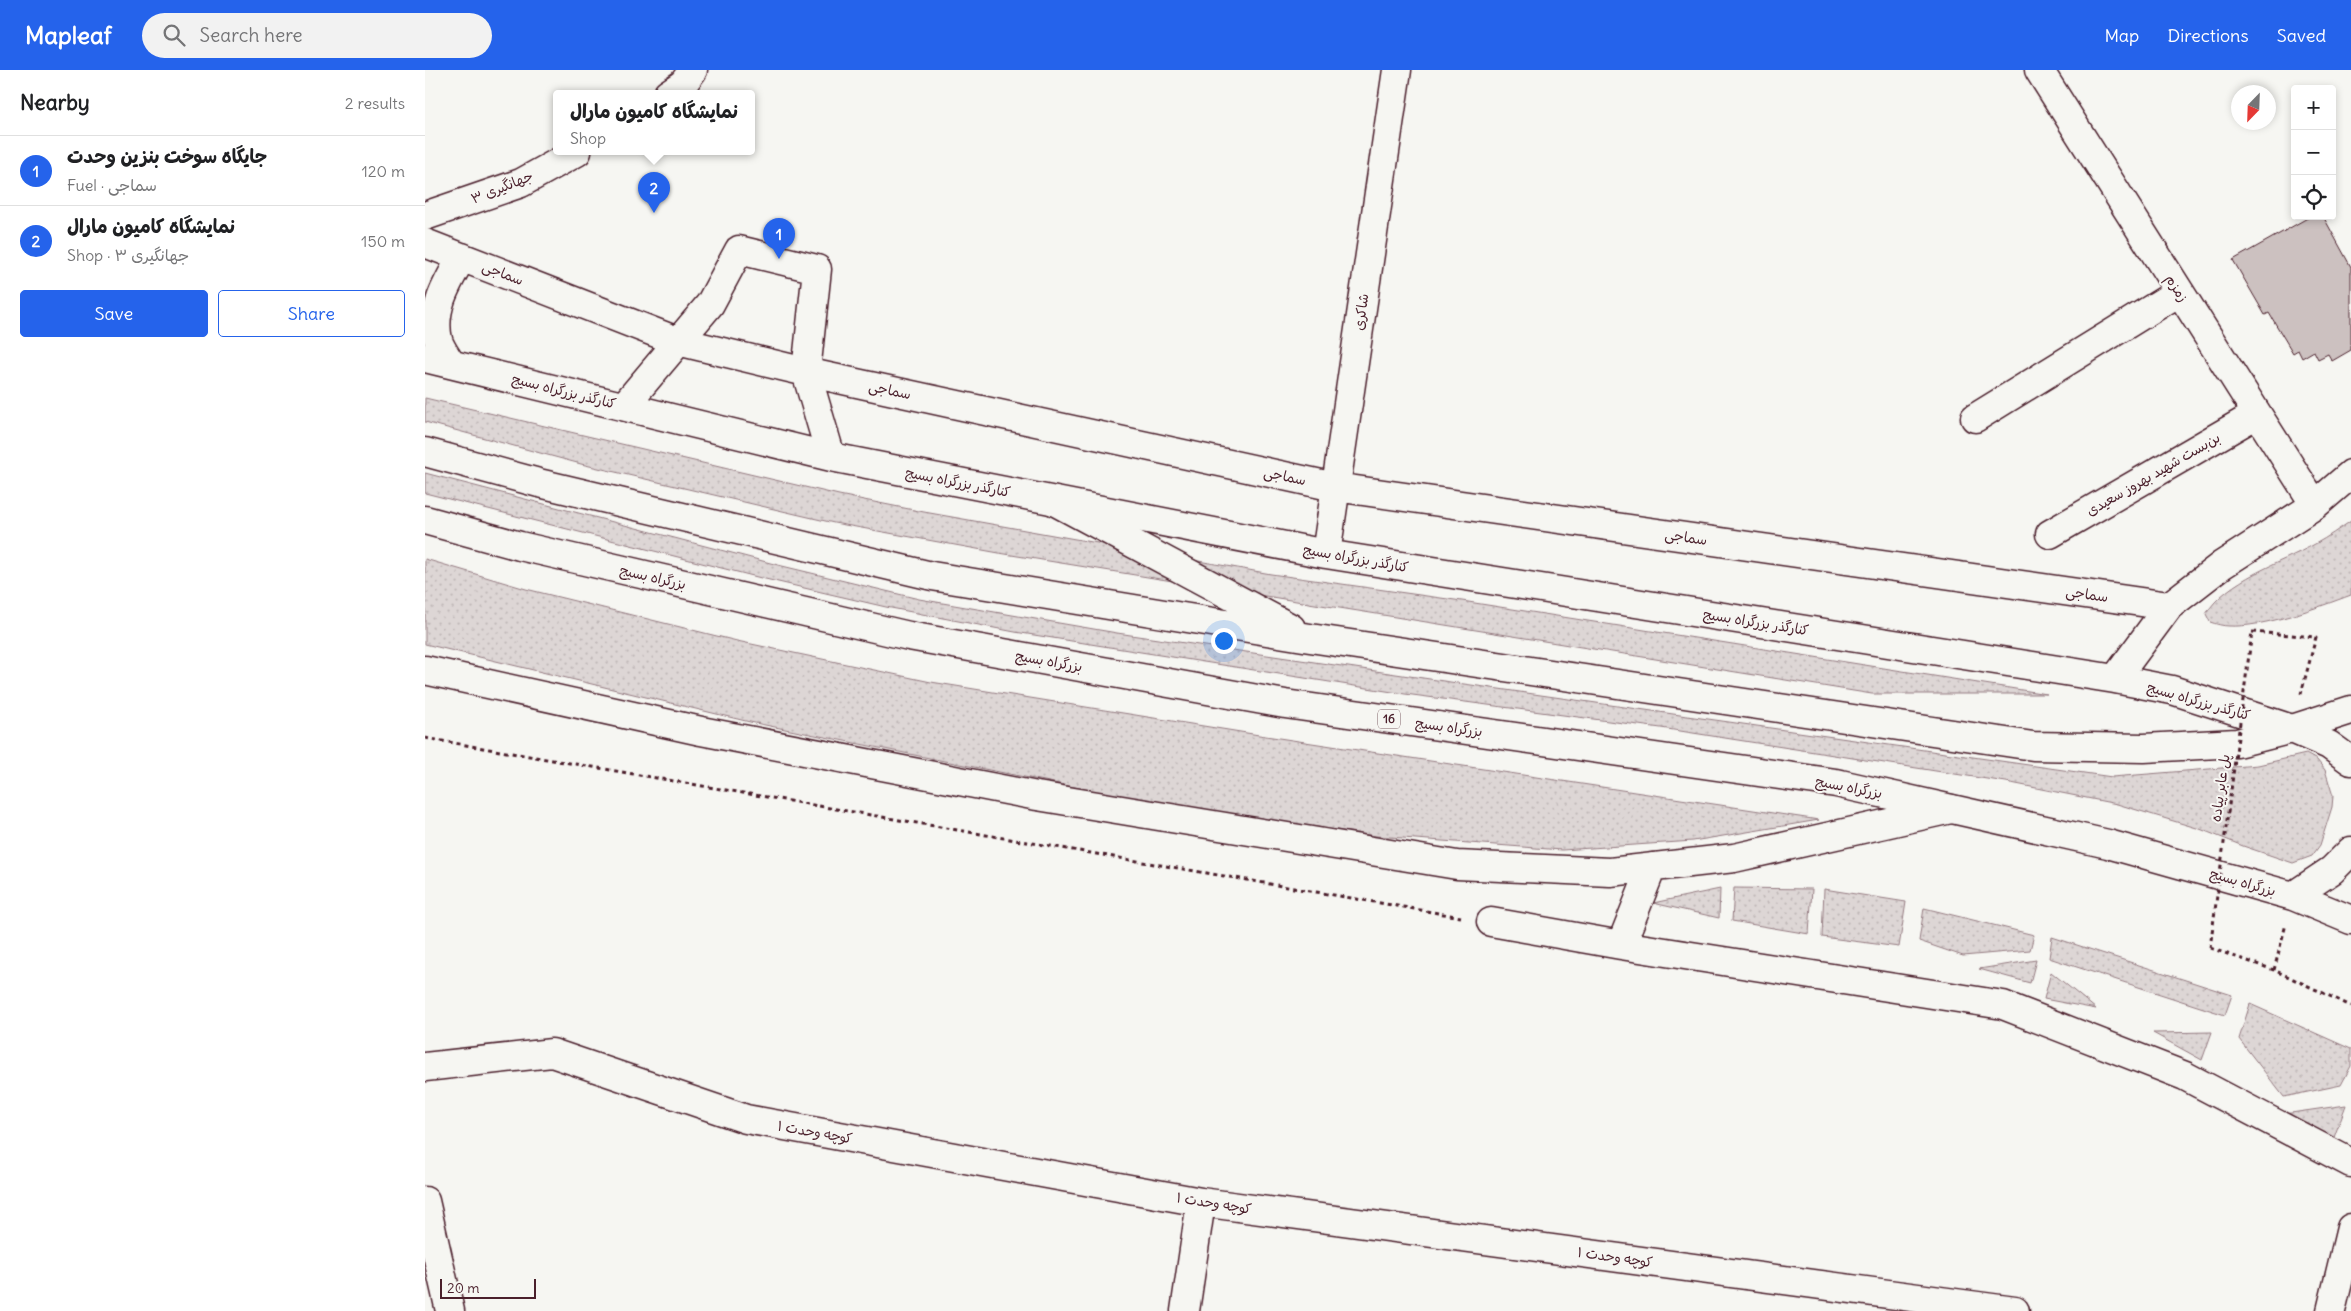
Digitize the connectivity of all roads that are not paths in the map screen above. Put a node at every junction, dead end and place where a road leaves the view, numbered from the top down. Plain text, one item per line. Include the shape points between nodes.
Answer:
1 (693, 70) edge
2 (1397, 70) edge
3 (2039, 70) edge
4 (674, 90) edge
5 (571, 155) edge
6 (425, 216) edge
7 (425, 243) edge
8 (462, 257) junction
9 (2179, 292) junction
10 (677, 341) junction
11 (425, 358) edge
12 (451, 364) junction
13 (807, 372) junction
14 (624, 406) junction
15 (2257, 414) junction
16 (1975, 418) dead end
17 (425, 452) edge
18 (831, 457) junction
19 (2351, 474) edge
20 (1335, 486) junction
21 (1054, 501) junction
22 (2315, 506) junction
23 (425, 520) edge
24 (2050, 534) dead end
25 (1326, 554) junction
26 (2169, 606) junction
27 (1310, 638) junction
28 (425, 670) edge
29 (2115, 679) junction
30 (2351, 710) edge
31 (2292, 729) junction
32 (2351, 761) edge
33 (1951, 809) junction
34 (2351, 851) edge
35 (1652, 867) junction
36 (2293, 896) junction
37 (2351, 920) edge
38 (1491, 922) road end
39 (1621, 945) junction
40 (425, 1067) edge
41 (2351, 1164) edge
42 (425, 1201) edge
43 (1201, 1202) junction
44 (2351, 1228) edge
45 (450, 1311) edge
46 (1185, 1311) edge
47 (2015, 1311) edge
48 (2331, 1311) edge

1 - 4 main road
2 - 20 main road, شاکری
3 - 9 main road, زمزم
5 - 6 main road, جهانگیری ۳ via 521,182
7 - 8 main road, سماجی
8 - 10 main road, سماجی
8 - 12 main road via 443,291 436,317 438,342
9 - 15 main road, زمزم
9 - 16 main road
10 - 13 main road, سماجی
10 - 13 main road via 710,304 739,250 817,269
10 - 14 main road
11 - 12 main road, کنارگذر بزرگراه بسیج
12 - 14 main road, کنارگذر بزرگراه بسیج
13 - 18 main road
13 - 20 main road, سماجی
14 - 18 main road, کنارگذر بزرگراه بسیج
15 - 22 main road, زمزم
15 - 24 main road, بن‌بست شهید بهروز سعیدی
17 - 27 main road via 539,483 933,576
18 - 21 main road, کنارگذر بزرگراه بسیج
19 - 22 main road
20 - 25 main road, شاکری
20 - 26 main road, سماجی
21 - 25 main road, کنارگذر بزرگراه بسیج
21 - 27 main road
22 - 26 main road via 2222,564
23 - 33 main road, بزرگراه بسیج / 16 via 520,546 909,636 1285,704 1836,783
25 - 29 main road, کنارگذر بزرگراه بسیج
26 - 29 main road
27 - 31 main road via 2033,746 2144,748 2237,743
28 - 35 main road via 701,731 1037,796 1457,865 1610,872
29 - 31 main road, کنارگذر بزرگراه بسیج via 2172,690
30 - 31 main road
31 - 32 main road, کنارگذر بزرگراه بسیج via 2329,745
33 - 35 main road via 1734,858
33 - 36 main road, بزرگراه بسیج / 16 via 2107,844
34 - 36 main road via 2332,870
35 - 39 main road
36 - 37 main road, بزرگراه بسیج / 16
38 - 39 main road
39 - 41 main road via 2003,1006 2185,1076
40 - 43 main road, کوچه وحدت ۱ via 552,1054 746,1119
42 - 45 main road
43 - 46 main road
43 - 47 main road, کوچه وحدت ۱
44 - 48 main road

